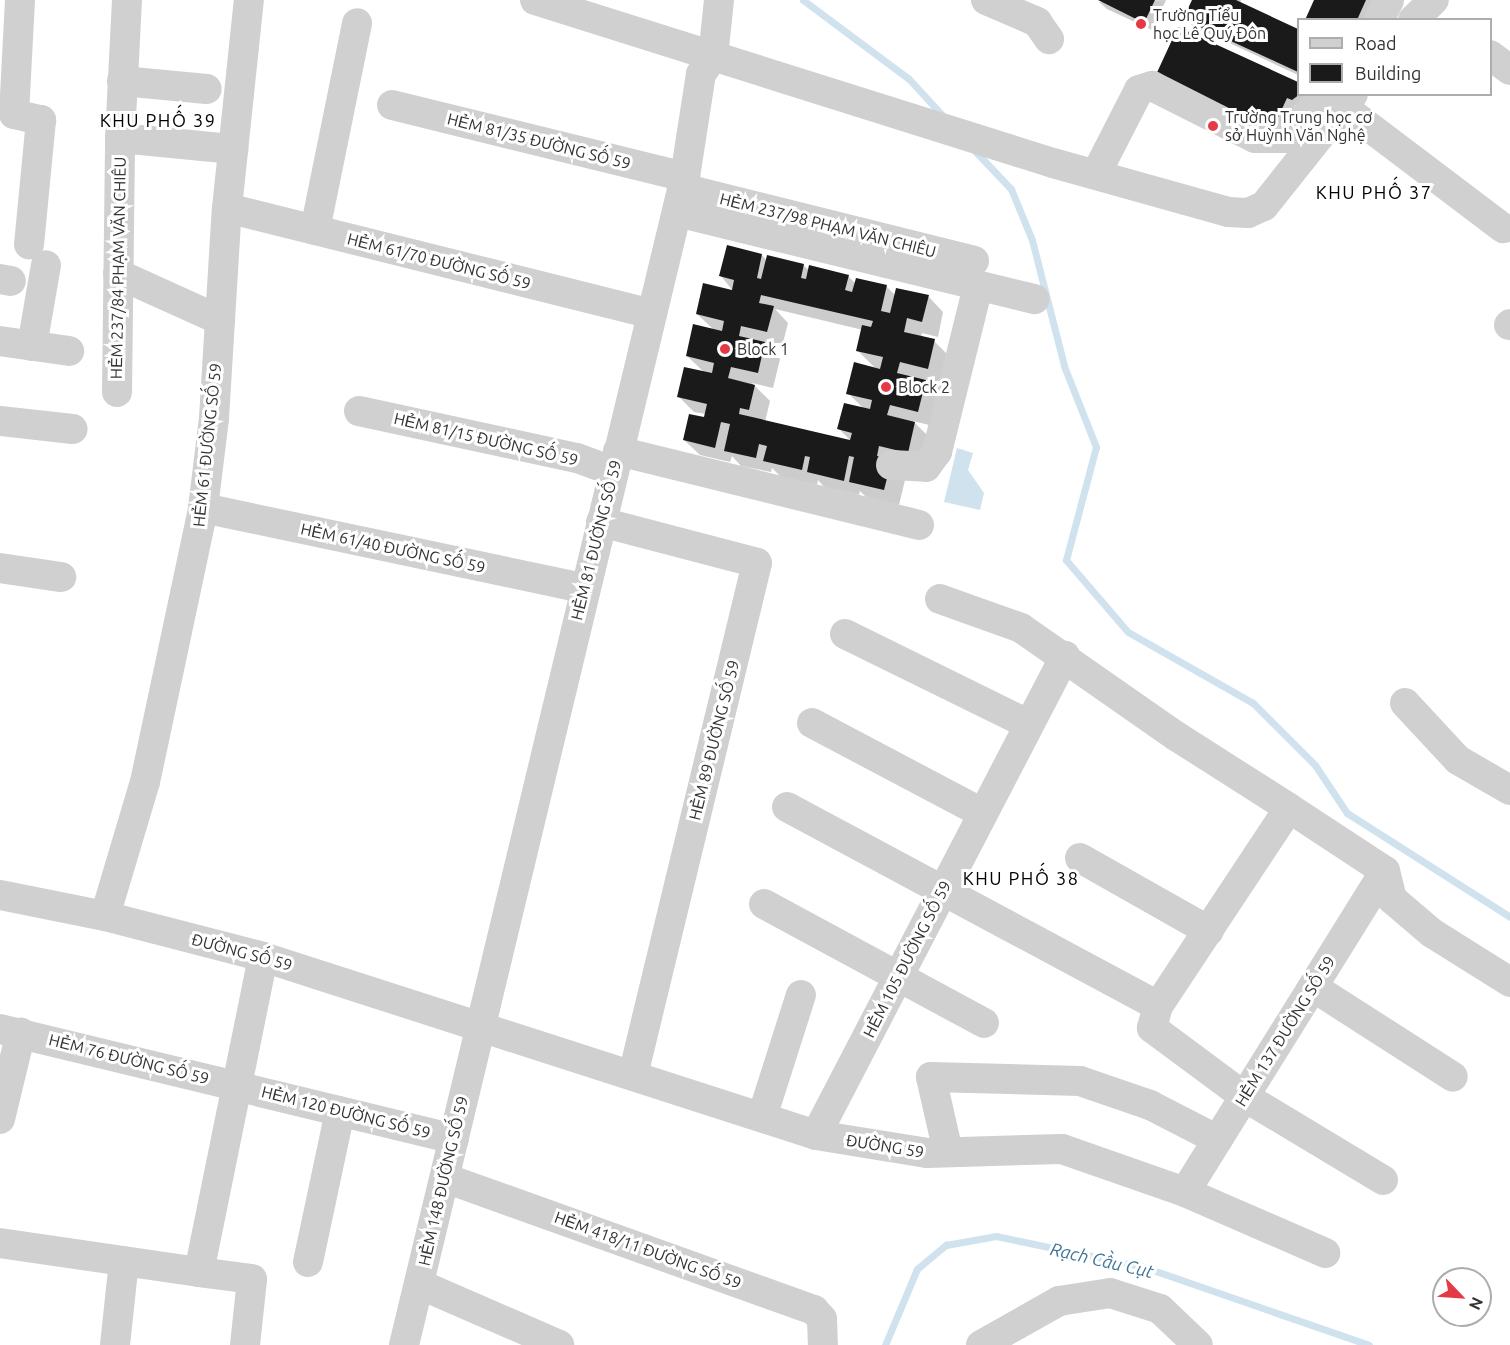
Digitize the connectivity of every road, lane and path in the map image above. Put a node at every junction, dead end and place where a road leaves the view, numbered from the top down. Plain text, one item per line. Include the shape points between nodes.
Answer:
1 (20, 0) edge
2 (126, 0) edge
3 (249, 0) edge
4 (535, 0) edge
5 (719, 0) edge
6 (986, 0) edge
7 (1389, 0) edge
8 (1380, 18) edge
9 (357, 23) dead end
10 (1049, 39) dead end
11 (1492, 56) edge
12 (713, 57) junction
13 (1510, 70) edge
14 (122, 81) junction
15 (207, 89) dead end
16 (1341, 99) edge
17 (392, 105) dead end
18 (120, 138) junction
19 (233, 148) junction
20 (1097, 172) junction
21 (681, 192) junction
22 (227, 208) junction
23 (1503, 228) dead end
24 (315, 230) junction
25 (118, 274) junction
26 (976, 274) junction
27 (1035, 299) dead end
28 (652, 314) junction
29 (220, 320) junction
30 (0, 341) edge
31 (32, 346) junction
32 (69, 351) dead end
33 (117, 392) dead end
34 (359, 411) dead end
35 (0, 421) edge
36 (73, 429) dead end
37 (616, 461) junction
38 (891, 465) dead end
39 (203, 508) junction
40 (601, 522) junction
41 (919, 525) dead end
42 (0, 568) edge
43 (61, 578) dead end
44 (583, 588) junction
45 (940, 599) dead end
46 (845, 634) dead end
47 (1065, 656) junction
48 (1405, 703) dead end
49 (812, 723) dead end
50 (1028, 724) junction
51 (1510, 790) edge
52 (787, 807) dead end
53 (1289, 808) junction
54 (982, 813) junction
55 (1080, 858) dead end
56 (1385, 871) junction
57 (942, 891) junction
58 (0, 895) edge
59 (764, 904) dead end
60 (105, 916) junction
61 (1209, 931) junction
62 (263, 957) junction
63 (897, 977) junction
64 (1510, 982) edge
65 (1313, 987) junction
66 (801, 995) dead end
67 (1158, 1006) junction
68 (984, 1023) dead end
69 (479, 1026) junction
70 (10, 1030) edge
71 (633, 1075) junction
72 (1453, 1077) dead end
73 (237, 1086) junction
74 (1245, 1096) junction
75 (340, 1111) junction
76 (762, 1117) junction
77 (0, 1119) edge
78 (816, 1135) junction
79 (454, 1139) junction
80 (1218, 1140) junction
81 (948, 1152) junction
82 (445, 1178) junction
83 (1383, 1180) dead end
84 (1185, 1192) junction
85 (0, 1243) edge
86 (1325, 1253) dead end
87 (124, 1261) junction
88 (308, 1262) dead end
89 (200, 1272) junction
90 (419, 1284) junction
91 (405, 1340) edge
92 (115, 1345) edge
93 (245, 1345) edge
94 (559, 1345) edge
95 (823, 1345) edge
96 (981, 1345) edge
97 (1198, 1345) edge

1 - 31 street via 14,114 41,120
2 - 14 street, HẺM 237/84 PHẠM VĂN CHIÊU
3 - 19 street, HẺM 61 ĐƯỜNG SỐ 59
4 - 12 street
5 - 12 street
6 - 10 street via 1037,22
7 - 8 street
9 - 24 street
11 - 13 street
12 - 20 street
12 - 21 street, HẺM 81 ĐƯỜNG SỐ 59 via 701,74
14 - 15 street
14 - 18 street, HẺM 237/84 PHẠM VĂN CHIÊU
16 - 20 street via 1264,206 1248,213 1228,212
16 - 20 street via 1286,138 1255,138 1152,87 1139,90
16 - 23 street
17 - 21 street, HẺM 81/35 ĐƯỜNG SỐ 59
18 - 19 street
18 - 25 street, HẺM 237/84 PHẠM VĂN CHIÊU
19 - 22 street, HẺM 61 ĐƯỜNG SỐ 59
21 - 26 street, HẺM 81/35 ĐƯỜNG SỐ 59
21 - 28 street, HẺM 81 ĐƯỜNG SỐ 59
22 - 24 street, HẺM 61/70 ĐƯỜNG SỐ 59
22 - 29 street, HẺM 61 ĐƯỜNG SỐ 59
24 - 28 street, HẺM 61/70 ĐƯỜNG SỐ 59
25 - 29 street
25 - 33 street, HẺM 237/84 PHẠM VĂN CHIÊU
26 - 27 street, HẺM 81/35 ĐƯỜNG SỐ 59
26 - 38 street via 938,452 926,467
28 - 37 street, HẺM 81 ĐƯỜNG SỐ 59
29 - 39 street, HẺM 61 ĐƯỜNG SỐ 59
30 - 31 street
31 - 32 street
34 - 37 street, HẺM 81/15 ĐƯỜNG SỐ 59 via 577,458
35 - 36 street
37 - 40 street, HẺM 81 ĐƯỜNG SỐ 59
37 - 41 street, HẺM 81/15 ĐƯỜNG SỐ 59
39 - 44 street, HẺM 61/40 ĐƯỜNG SỐ 59
39 - 60 street, HẺM 61 ĐƯỜNG SỐ 59 via 145,782
40 - 44 street, HẺM 81 ĐƯỜNG SỐ 59
40 - 71 street, HẺM 89 ĐƯỜNG SỐ 59 via 757,563
42 - 43 street
44 - 69 street, HẺM 81 ĐƯỜNG SỐ 59
45 - 47 street via 1021,628
46 - 50 street
47 - 50 street, HẺM 105 ĐƯỜNG SỐ 59
47 - 53 street via 1176,736
48 - 51 street via 1458,760
49 - 54 street
50 - 54 street, HẺM 105 ĐƯỜNG SỐ 59
52 - 57 street
53 - 56 street
53 - 61 street
54 - 57 street, HẺM 105 ĐƯỜNG SỐ 59
55 - 61 street
56 - 64 street via 1392,899 1432,933
56 - 65 street, HẺM 137 ĐƯỜNG SỐ 59
57 - 63 street, HẺM 105 ĐƯỜNG SỐ 59
57 - 67 street
58 - 60 street, ĐƯỜNG SỐ 59
59 - 63 street
60 - 62 street, ĐƯỜNG SỐ 59
61 - 67 street
62 - 69 street, ĐƯỜNG SỐ 59
62 - 73 street, HẺM 120 ĐƯỜNG SỐ 59
63 - 68 street
63 - 78 street, HẺM 105 ĐƯỜNG SỐ 59
65 - 72 street
65 - 74 street, HẺM 137 ĐƯỜNG SỐ 59
66 - 76 street
67 - 74 street via 1152,1028
69 - 71 street, ĐƯỜNG 59
69 - 79 street, HẺM 148 ĐƯỜNG SỐ 59
70 - 73 street, HẺM 76 ĐƯỜNG SỐ 59
70 - 77 street, HẺM 76 ĐƯỜNG SỐ 59
71 - 76 street, ĐƯỜNG 59
73 - 75 street, HẺM 120 ĐƯỜNG SỐ 59
73 - 89 street, HẺM 120 ĐƯỜNG SỐ 59
74 - 80 street, HẺM 137 ĐƯỜNG SỐ 59
74 - 83 street
75 - 79 street, HẺM 120 ĐƯỜNG SỐ 59
75 - 88 street
76 - 78 street, ĐƯỜNG 59
78 - 81 street, ĐƯỜNG 59 via 927,1154
79 - 82 street, HẺM 148 ĐƯỜNG SỐ 59
80 - 81 street via 1150,1105 1080,1081 932,1077
80 - 84 street, HẺM 137 ĐƯỜNG SỐ 59
81 - 84 street, ĐƯỜNG 59 via 1062,1149
82 - 90 street, HẺM 148 ĐƯỜNG SỐ 59
82 - 95 street, HẺM 418/11 ĐƯỜNG SỐ 59 via 813,1310 822,1319
84 - 86 street, ĐƯỜNG 59
85 - 87 street
87 - 89 street
87 - 92 street
89 - 93 street via 252,1280
90 - 91 street, HẺM 148 ĐƯỜNG SỐ 59
90 - 94 street
96 - 97 street via 1059,1301 1110,1293 1160,1309

